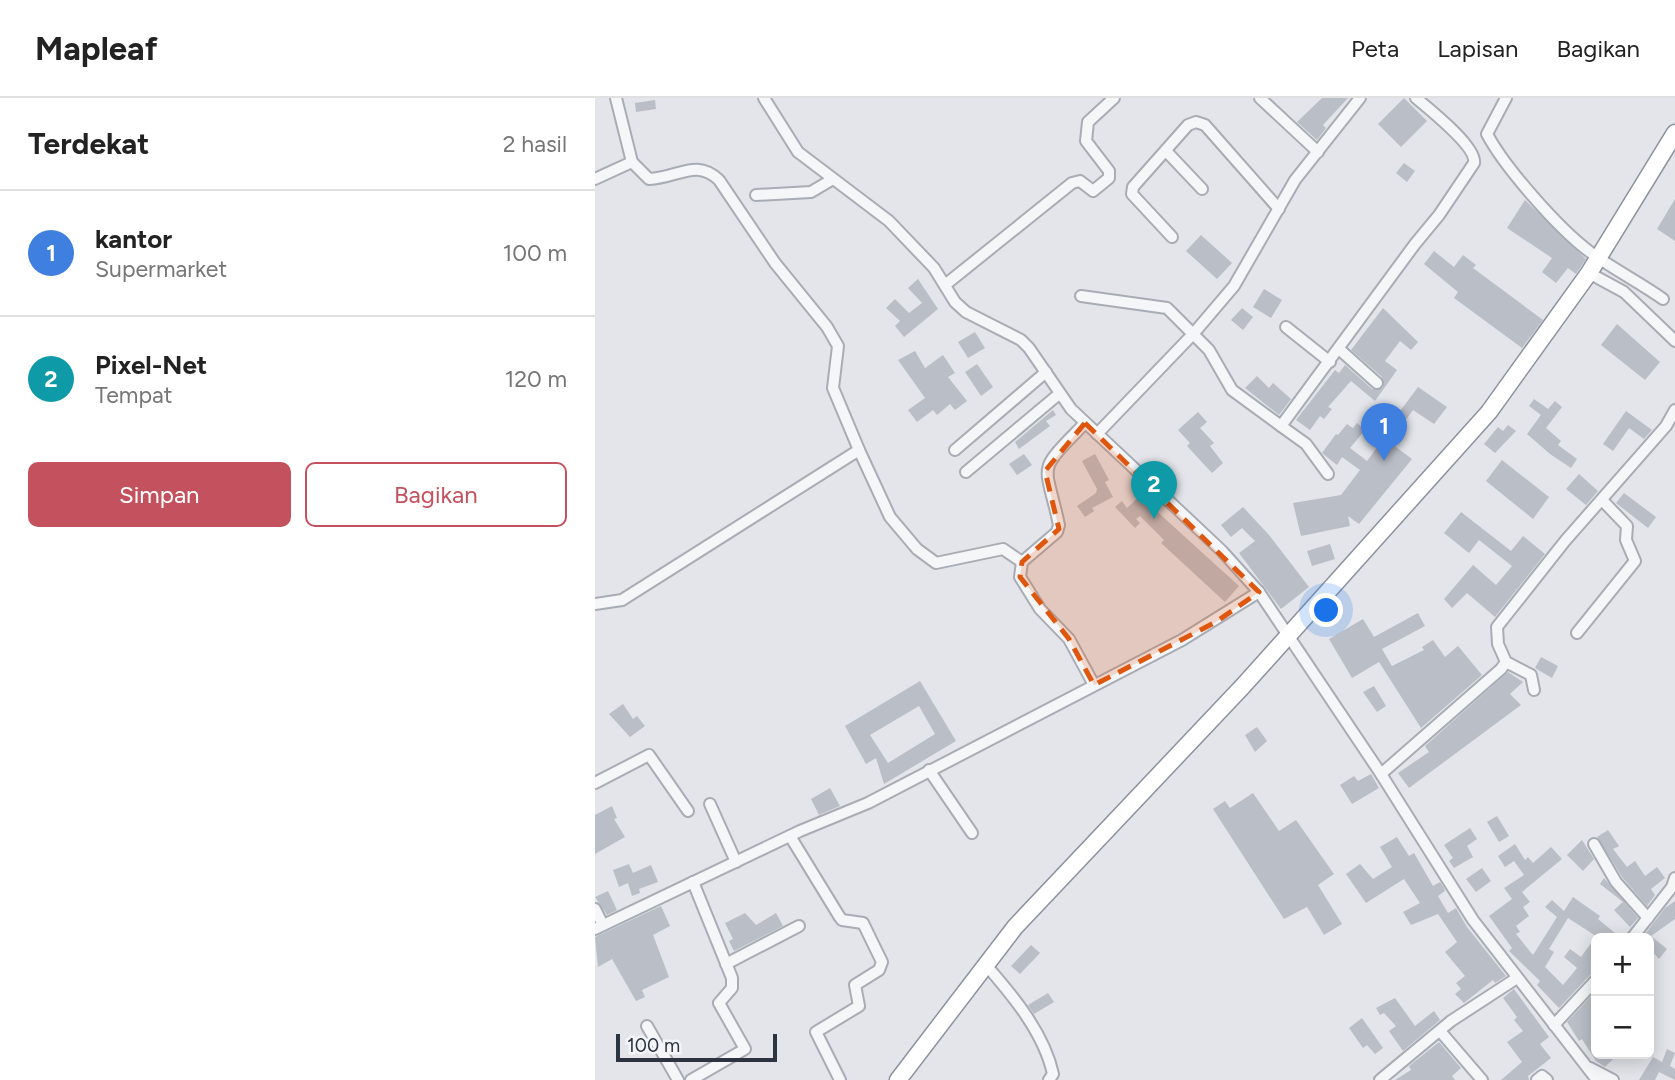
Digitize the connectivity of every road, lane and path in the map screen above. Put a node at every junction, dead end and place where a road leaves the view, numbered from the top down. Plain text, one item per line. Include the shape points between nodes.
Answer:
1 (616, 98) edge
2 (764, 98) edge
3 (1114, 98) edge
4 (1260, 98) edge
5 (1360, 98) edge
6 (1416, 98) edge
7 (1506, 98) edge
8 (1675, 133) edge
9 (1166, 150) junction
10 (1318, 152) junction
11 (632, 162) junction
12 (595, 179) edge
13 (833, 179) junction
14 (1202, 190) dead end
15 (756, 195) dead end
16 (1279, 209) junction
17 (1172, 237) dead end
18 (1599, 258) junction
19 (1589, 273) junction
20 (944, 285) junction
21 (1081, 296) dead end
22 (1663, 299) dead end
23 (1286, 327) dead end
24 (1194, 333) junction
25 (1675, 341) edge
26 (1339, 349) junction
27 (1329, 362) junction
28 (1046, 372) junction
29 (1377, 383) dead end
30 (1059, 394) junction
31 (1675, 410) edge
32 (1085, 423) junction
33 (1281, 426) junction
34 (1670, 429) edge
35 (1097, 434) junction
36 (859, 450) junction
37 (955, 450) dead end
38 (966, 472) dead end
39 (1328, 474) dead end
40 (1603, 501) junction
41 (1022, 562) junction
42 (1259, 592) junction
43 (595, 604) edge
44 (1577, 633) dead end
45 (1289, 636) junction
46 (1506, 662) junction
47 (1094, 685) junction
48 (1534, 690) dead end
49 (929, 770) junction
50 (1381, 774) junction
51 (595, 783) edge
52 (710, 804) dead end
53 (688, 811) dead end
54 (972, 832) dead end
55 (790, 836) junction
56 (1594, 844) dead end
57 (736, 862) junction
58 (1675, 878) edge
59 (693, 881) junction
60 (595, 909) edge
61 (1648, 918) junction
62 (799, 926) dead end
63 (599, 927) edge
64 (1636, 933) edge
65 (726, 964) junction
66 (986, 965) junction
67 (1517, 978) junction
68 (1591, 984) edge
69 (1554, 1025) junction
70 (647, 1026) dead end
71 (1440, 1031) junction
72 (1585, 1065) junction
73 (678, 1080) edge
74 (691, 1080) edge
75 (840, 1080) edge
76 (898, 1080) edge
77 (1049, 1080) edge
78 (1380, 1080) edge
79 (1482, 1080) edge
80 (1537, 1080) edge
81 (1547, 1080) edge
82 (1597, 1080) edge
83 (1613, 1080) edge

1 - 11 street
2 - 13 street via 798,152
3 - 20 street via 1088,122 1086,141 1109,171 1109,178 1093,191 1080,181 1072,183
4 - 10 street
5 - 10 street
6 - 26 street via 1461,139 1474,154 1474,163
7 - 18 street via 1488,130 1489,138 1553,217
8 - 18 highway
9 - 14 street
9 - 16 street via 1188,125 1205,125
9 - 17 street via 1132,194
10 - 16 street
11 - 12 street
11 - 36 street via 649,179 695,168 708,169 719,180 838,346 833,388
13 - 15 street via 811,192
13 - 20 street via 889,221
16 - 24 street via 1234,286
18 - 19 highway
18 - 22 street
19 - 25 street via 1623,292
19 - 45 highway via 1489,412
20 - 28 street via 966,312 1021,340
21 - 24 street via 1167,308
23 - 27 street
24 - 33 street via 1232,390
24 - 35 street
26 - 27 street
26 - 29 street
27 - 33 street
28 - 30 street
28 - 37 street
30 - 32 street
30 - 38 street
31 - 34 street
32 - 35 street
32 - 41 street via 1045,471 1059,525 1056,532
33 - 39 street via 1306,444
34 - 40 street
35 - 42 street via 1222,551
36 - 41 street via 890,517 917,549 936,563 1003,549
36 - 43 street via 622,600
40 - 44 street via 1627,526 1626,540 1635,561
40 - 46 street via 1497,627
41 - 47 street via 1020,577 1025,587 1069,639
42 - 45 street
42 - 47 street via 1205,628
45 - 50 street
45 - 66 highway via 1057,881
46 - 48 street via 1531,675
46 - 50 street
47 - 49 street
49 - 54 street
49 - 55 street via 869,803
50 - 67 street via 1473,920
51 - 53 street via 649,755
52 - 57 street
55 - 57 street
55 - 75 street via 842,920 863,923 882,962 879,970 855,985 859,1006 816,1032
56 - 61 street via 1616,882
57 - 59 street
58 - 61 street
59 - 63 street
59 - 65 street
60 - 63 street
61 - 64 street
62 - 65 street
65 - 74 street via 732,988 719,1003 745,1049
66 - 76 highway
66 - 77 street via 1016,1001 1038,1038 1051,1065
67 - 69 street
67 - 71 street
68 - 69 street
69 - 72 street
70 - 73 street
71 - 78 street
71 - 79 street
72 - 82 street
72 - 83 street
80 - 81 street via 1542,1076

